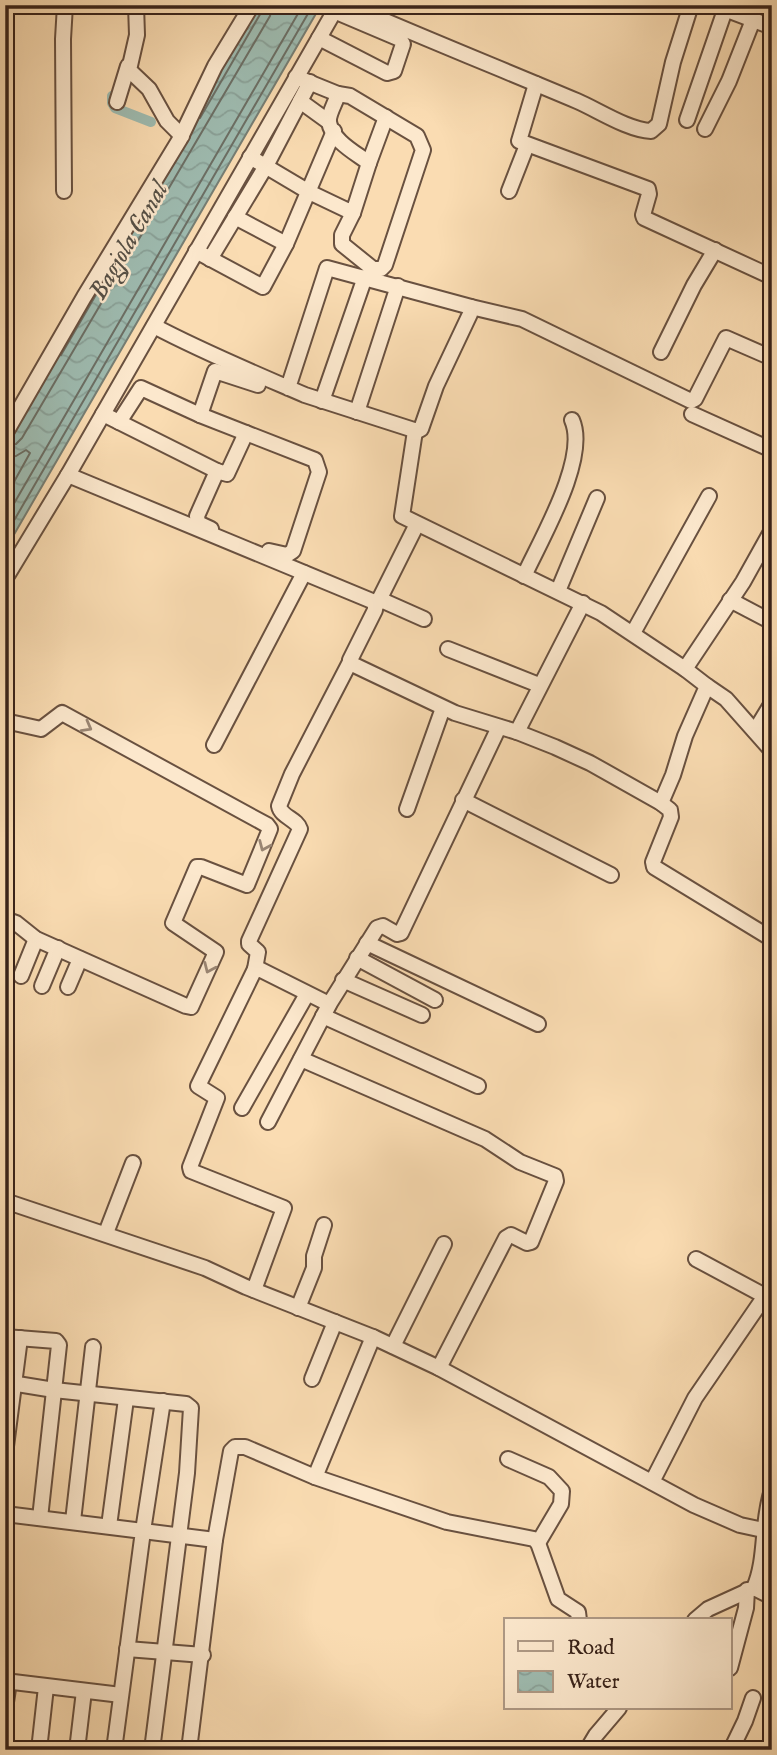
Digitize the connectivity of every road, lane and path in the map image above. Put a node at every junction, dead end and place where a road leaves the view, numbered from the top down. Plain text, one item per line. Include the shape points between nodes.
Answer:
1 (65, 5) edge
2 (136, 5) edge
3 (252, 5) edge
4 (691, 5) edge
5 (340, 7) edge
6 (719, 8) edge
7 (753, 20) junction
8 (772, 27) edge
9 (319, 38) junction
10 (128, 66) junction
11 (303, 80) junction
12 (536, 84) junction
13 (338, 94) junction
14 (300, 101) junction
15 (117, 102) dead end
16 (386, 117) junction
17 (687, 120) dead end
18 (332, 127) junction
19 (705, 129) dead end
20 (182, 136) junction
21 (527, 145) junction
22 (250, 157) junction
23 (369, 163) junction
24 (266, 166) junction
25 (64, 191) dead end
26 (509, 191) dead end
27 (309, 192) junction
28 (353, 213) junction
29 (235, 217) junction
30 (286, 244) junction
31 (715, 250) junction
32 (196, 251) junction
33 (210, 259) junction
34 (365, 277) junction
35 (772, 277) edge
36 (398, 286) junction
37 (471, 307) junction
38 (153, 326) junction
39 (661, 352) dead end
40 (772, 358) edge
41 (123, 379) junction
42 (261, 385) dead end
43 (141, 388) junction
44 (288, 388) junction
45 (323, 401) junction
46 (357, 412) junction
47 (103, 414) junction
48 (692, 414) dead end
49 (200, 415) junction
50 (572, 420) dead end
51 (119, 422) junction
52 (415, 431) junction
53 (246, 433) junction
54 (5, 434) edge
55 (772, 450) edge
56 (217, 471) junction
57 (68, 475) junction
58 (709, 496) dead end
59 (597, 498) dead end
60 (416, 524) junction
61 (772, 530) edge
62 (304, 573) junction
63 (524, 576) junction
64 (5, 579) edge
65 (558, 591) junction
66 (730, 600) junction
67 (378, 603) junction
68 (583, 603) junction
69 (424, 619) dead end
70 (772, 622) edge
71 (633, 633) junction
72 (448, 649) dead end
73 (350, 662) junction
74 (685, 669) junction
75 (539, 685) junction
76 (707, 686) junction
77 (772, 703) edge
78 (443, 708) junction
79 (5, 721) edge
80 (499, 727) junction
81 (755, 731) junction
82 (517, 732) junction
83 (214, 745) dead end
84 (772, 751) edge
85 (463, 800) junction
86 (661, 803) junction
87 (407, 809) dead end
88 (611, 875) dead end
89 (5, 919) edge
90 (36, 939) junction
91 (772, 939) edge
92 (367, 943) junction
93 (58, 948) junction
94 (357, 958) junction
95 (80, 959) junction
96 (255, 969) junction
97 (21, 976) dead end
98 (343, 980) junction
99 (42, 986) dead end
100 (68, 987) dead end
101 (307, 994) junction
102 (435, 1000) dead end
103 (326, 1010) junction
104 (422, 1014) dead end
105 (538, 1024) dead end
106 (301, 1059) junction
107 (478, 1087) dead end
108 (242, 1108) dead end
109 (268, 1122) dead end
110 (133, 1163) dead end
111 (5, 1201) edge
112 (324, 1225) dead end
113 (106, 1234) junction
114 (444, 1244) dead end
115 (696, 1259) dead end
116 (254, 1290) junction
117 (769, 1298) edge
118 (298, 1307) junction
119 (335, 1322) junction
120 (12, 1337) edge
121 (373, 1337) junction
122 (393, 1346) junction
123 (93, 1347) dead end
124 (439, 1368) junction
125 (312, 1379) dead end
126 (10, 1382) edge
127 (54, 1390) junction
128 (89, 1393) junction
129 (127, 1399) junction
130 (163, 1401) junction
131 (5, 1454) edge
132 (508, 1459) dead end
133 (315, 1477) junction
134 (652, 1482) junction
135 (772, 1490) edge
136 (5, 1514) edge
137 (40, 1518) junction
138 (73, 1521) junction
139 (110, 1526) junction
140 (762, 1530) junction
141 (143, 1531) junction
142 (178, 1537) junction
143 (215, 1540) junction
144 (538, 1544) junction
145 (751, 1589) junction
146 (772, 1597) edge
147 (579, 1618) edge
148 (697, 1618) edge
149 (127, 1649) junction
150 (163, 1651) junction
151 (203, 1655) junction
152 (732, 1660) edge
153 (7, 1681) edge
154 (46, 1687) junction
155 (84, 1691) junction
156 (121, 1695) junction
157 (753, 1698) dead end
158 (5, 1710) edge
159 (614, 1710) edge
160 (39, 1750) edge
161 (77, 1750) edge
162 (114, 1750) edge
163 (152, 1750) edge
164 (190, 1750) edge
165 (587, 1750) edge
166 (731, 1750) edge

1 - 25 street
2 - 10 street via 137,35
3 - 20 street via 215,66
4 - 12 street via 659,124 651,131
5 - 9 street
5 - 9 street via 400,38 403,44 394,71 387,73
5 - 12 street
6 - 7 street
6 - 17 street
7 - 8 street
7 - 19 street
9 - 11 street
10 - 15 street
10 - 20 street
11 - 13 street
11 - 14 street
11 - 22 street
12 - 21 street via 519,138
13 - 16 street
13 - 18 street
14 - 18 street
14 - 24 street
16 - 23 street
16 - 28 street via 417,136 423,150 381,269 373,269 342,244
18 - 23 street via 340,141
18 - 27 street
20 - 54 street
21 - 26 street
21 - 31 street via 648,189 643,217
22 - 24 street
22 - 32 street
23 - 28 street
24 - 27 street
24 - 29 street
27 - 28 street
27 - 30 street
29 - 30 street
29 - 33 street
30 - 33 street via 264,287
31 - 35 street
31 - 39 street
32 - 33 street
32 - 38 street
34 - 36 street
34 - 44 street via 327,268
34 - 45 street
36 - 37 street
36 - 46 street
37 - 40 street via 522,319 691,401 726,338
37 - 52 street via 421,429
38 - 41 street
38 - 44 street
41 - 43 street
41 - 47 street
42 - 49 street via 215,370
43 - 49 street
43 - 51 street
44 - 45 street
45 - 46 street
46 - 52 street
47 - 51 street
47 - 57 street
48 - 55 street
49 - 53 street
50 - 63 street via 577,433 571,472
51 - 56 street
52 - 60 street via 402,514
53 - 56 street via 227,474
53 - 56 street via 318,463 290,554 269,551 198,523
57 - 62 street
57 - 64 street
58 - 71 street
59 - 65 street
60 - 63 street
60 - 67 street
61 - 66 street
62 - 67 street
62 - 83 street
63 - 65 street
65 - 68 street
66 - 70 street
66 - 74 street
67 - 69 street
67 - 73 street
68 - 71 street
68 - 75 street
71 - 74 street
72 - 75 street
73 - 78 street
73 - 96 street via 279,806 300,829 249,940 258,952
74 - 76 street
75 - 82 street
76 - 81 street via 726,699
76 - 86 street
77 - 81 street
78 - 80 street
78 - 87 street
79 -> 95 street via 41,729 62,713 270,828 247,885 198,866 173,921 216,952 191,1007
80 - 82 street
80 - 85 street
81 - 84 street
82 - 86 street via 590,763
85 - 88 street
85 - 92 street via 401,933 380,926
86 - 91 street via 671,817 654,867
89 - 90 street
90 - 93 street
90 - 97 street
92 - 94 street
92 - 105 street
93 - 95 street
93 - 99 street
94 - 98 street
94 - 102 street
95 - 100 street
96 - 101 street
96 - 116 street via 198,1086 217,1098 190,1167 284,1207
98 - 103 street
98 - 104 street
101 - 103 street
101 - 108 street
103 - 106 street
103 - 107 street
106 - 109 street
106 - 124 street via 485,1139 520,1162 555,1176 531,1242 511,1235 506,1238
110 - 113 street
111 - 113 street
112 - 118 street
113 - 116 street
114 - 122 street
115 - 117 street
116 - 118 street
117 - 134 street via 695,1398
118 - 119 street
119 - 121 street
119 - 125 street
120 - 126 street
120 - 127 street via 57,1342
121 - 122 street
121 - 133 street
122 - 124 street
123 - 128 street
124 - 134 street
126 - 127 street
126 - 131 street
127 - 128 street
127 - 137 street
128 - 129 street
128 - 138 street
129 - 130 street
129 - 139 street
130 - 141 street
130 - 142 street via 191,1408
132 - 144 street via 549,1477 562,1491 561,1504
133 - 143 street via 245,1447 235,1447
133 - 144 street via 447,1522 523,1536
134 - 140 street via 721,1517
135 - 140 street
136 - 137 street
137 - 138 street
138 - 139 street
139 - 141 street
140 - 145 street via 760,1569
141 - 142 street
141 - 149 street
142 - 143 street
142 - 150 street
143 - 151 street
144 - 147 street via 556,1594 578,1612
145 - 146 street
145 - 148 street
145 - 152 street
149 - 150 street
149 - 156 street
150 - 151 street
150 - 163 street
151 - 164 street
153 - 154 street
153 - 158 street
154 - 155 street
154 - 160 street
155 - 156 street
155 - 161 street
156 - 162 street
157 - 166 street
159 - 165 street

